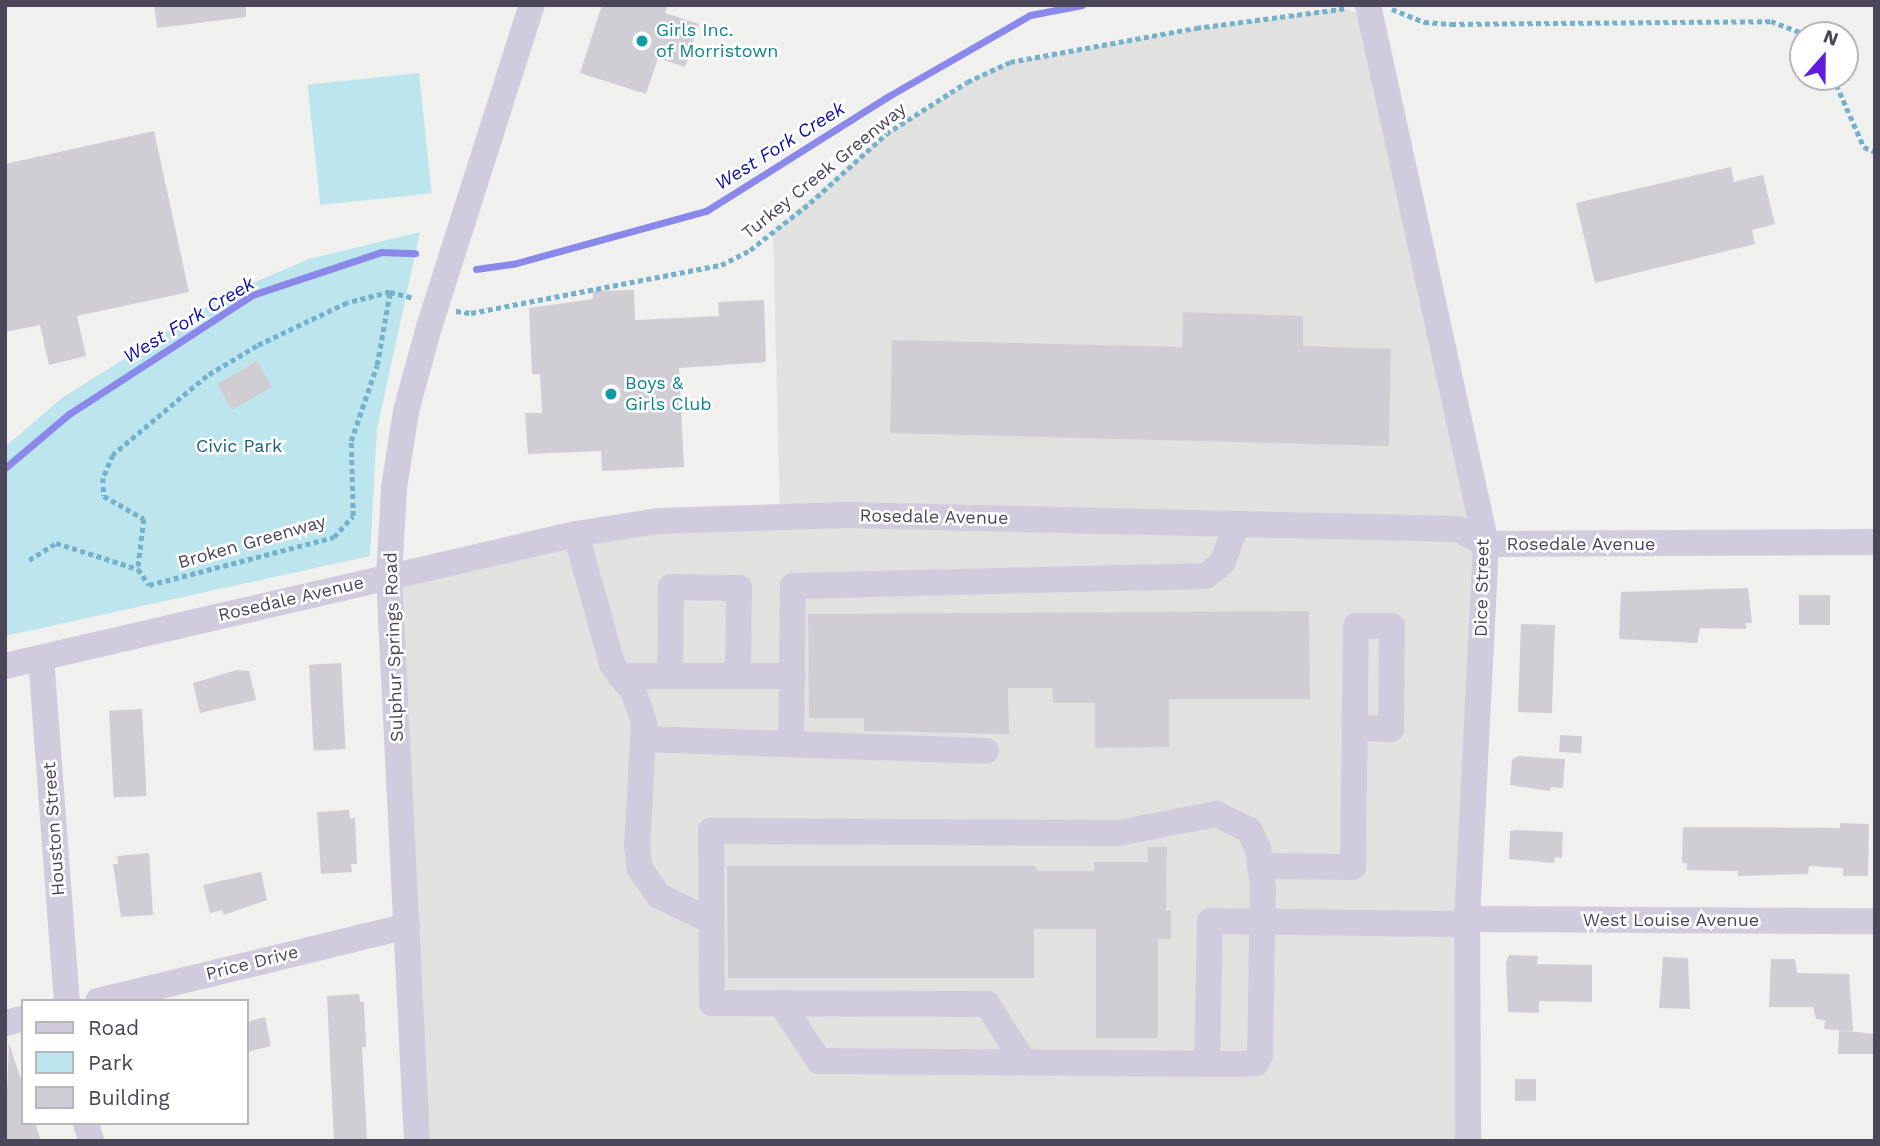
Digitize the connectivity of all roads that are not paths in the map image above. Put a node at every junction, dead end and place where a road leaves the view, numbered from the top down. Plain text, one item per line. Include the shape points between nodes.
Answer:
1 (532, 5) edge
2 (1368, 5) edge
3 (1237, 524) junction
4 (576, 534) junction
5 (1875, 542) edge
6 (1486, 544) junction
7 (389, 576) junction
8 (41, 658) junction
9 (5, 666) edge
10 (620, 676) junction
11 (670, 676) junction
12 (738, 676) junction
13 (793, 676) junction
14 (1356, 728) dead end
15 (644, 739) junction
16 (791, 744) junction
17 (986, 751) dead end
18 (1260, 866) junction
19 (712, 921) junction
20 (1875, 921) edge
21 (1262, 922) junction
22 (1468, 922) junction
23 (407, 926) junction
24 (66, 999) edge
25 (106, 999) edge
26 (782, 1005) junction
27 (1024, 1062) junction
28 (1207, 1064) junction
29 (417, 1141) edge
30 (1468, 1141) edge

1 - 7 street, Sulphur Springs Road via 406,411 394,488
2 - 6 street, Dice Street
3 - 4 street, Rosedale Avenue via 846,516 658,521
3 - 6 street, Rosedale Avenue via 1458,529
3 - 13 street via 1222,563 1206,576 793,586
4 - 7 street, Rosedale Avenue
4 - 10 street via 612,664
5 - 6 street, Rosedale Avenue
6 - 22 street, Dice Street
7 - 8 street, Rosedale Avenue
7 - 23 street, Sulphur Springs Road
8 - 9 street, Rosedale Avenue
8 - 24 street, Houston Street
10 - 11 street
10 - 15 street via 634,693 644,722
11 - 12 street
11 - 12 street via 671,587 739,588
12 - 13 street
13 - 16 street
14 - 18 street via 1353,867
15 - 16 street
15 - 19 street via 637,846 640,869 659,896
16 - 17 street
18 - 19 street via 1249,830 1216,814 1119,833 711,831
18 - 21 street
19 - 26 street via 712,1003
20 - 22 street, West Louise Avenue
21 - 22 street, West Louise Avenue
21 - 28 street via 1260,1055 1256,1063
21 - 28 street, West Louise Avenue via 1210,921
22 - 30 street, Dice Street
23 - 25 street, Price Drive
23 - 29 street, Sulphur Springs Road
26 - 27 street via 819,1061
26 - 27 street via 987,1004
27 - 28 street

